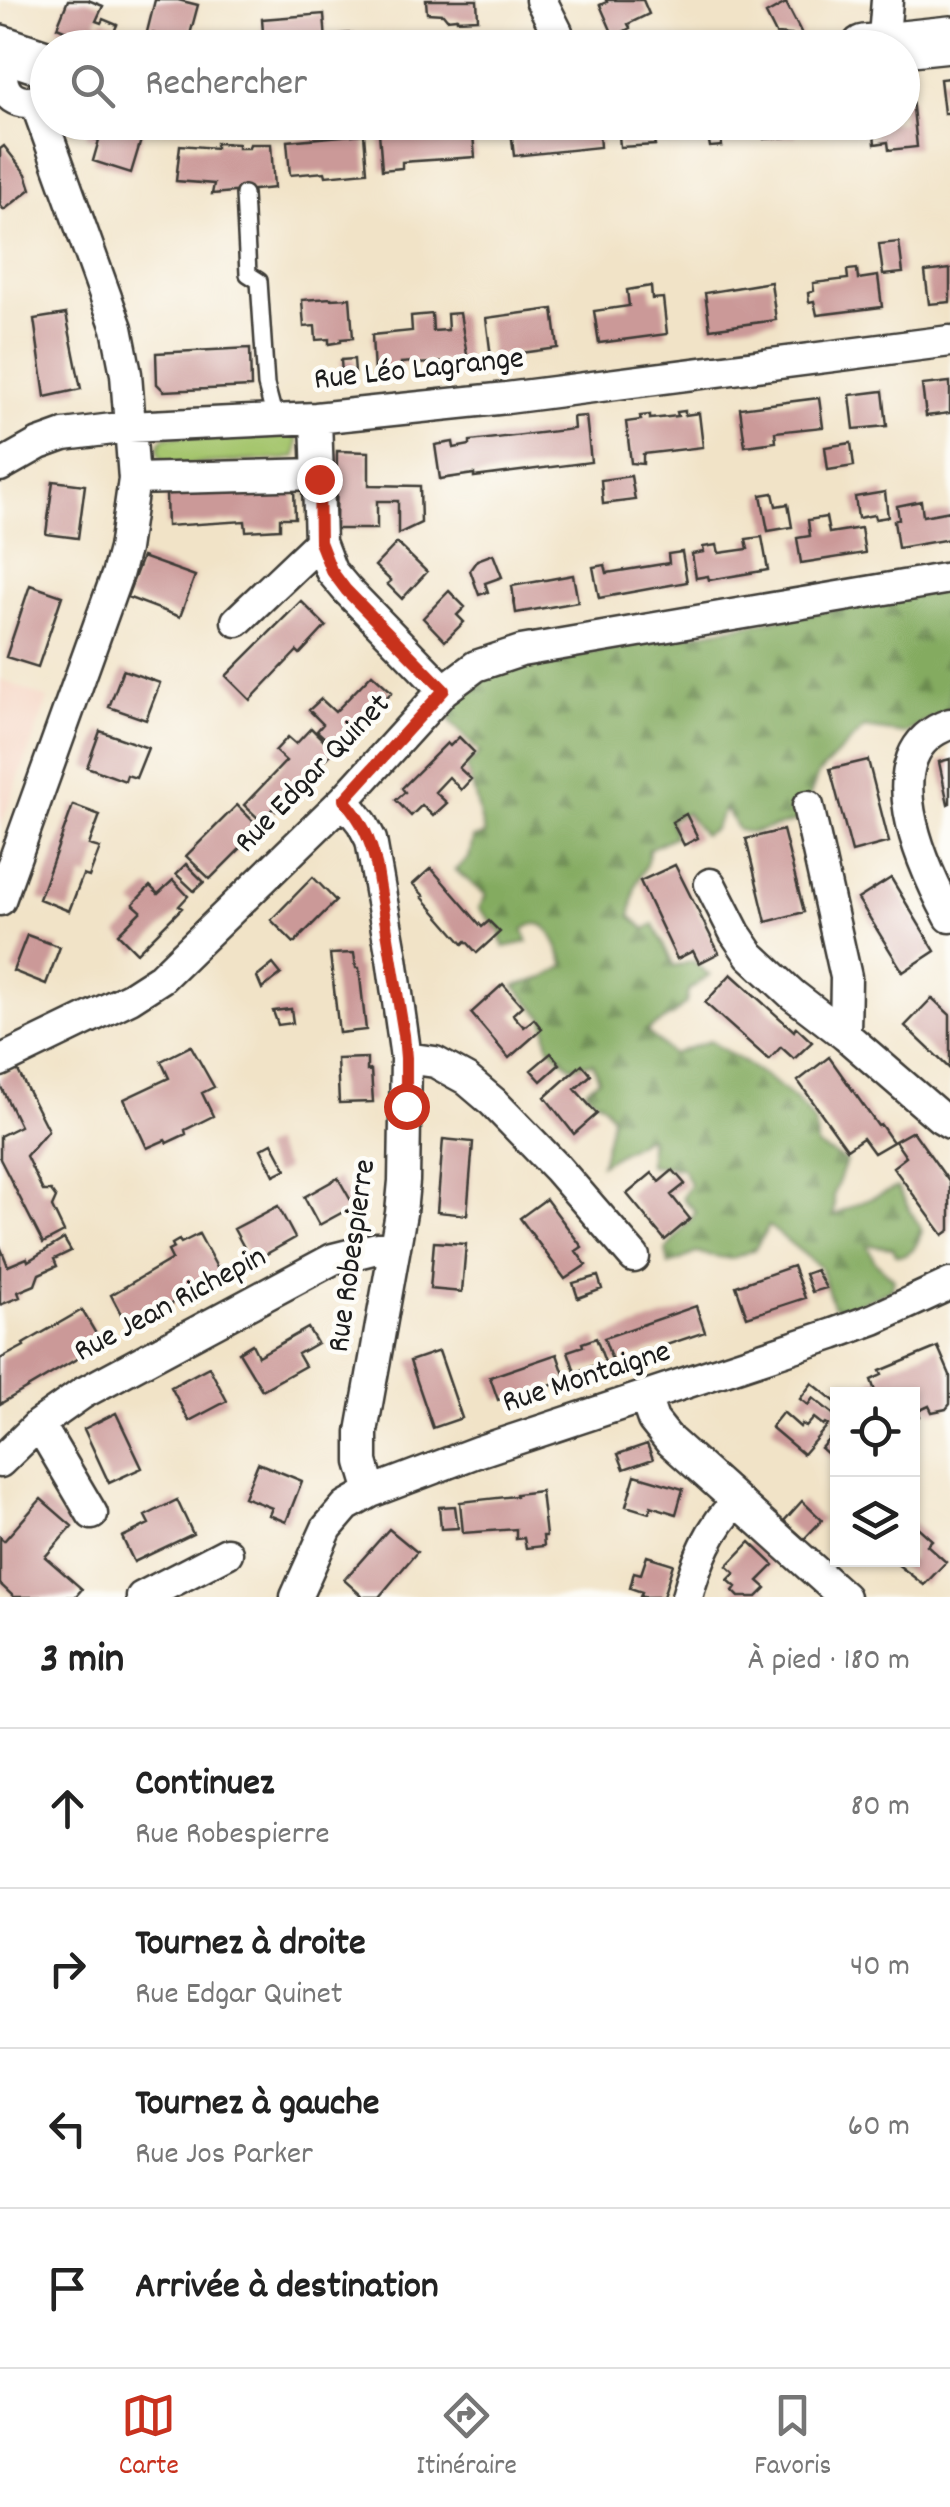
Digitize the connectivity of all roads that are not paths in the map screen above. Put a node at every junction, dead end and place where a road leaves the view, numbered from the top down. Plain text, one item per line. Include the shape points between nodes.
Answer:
1 (541, 0) edge
2 (886, 0) edge
3 (556, 30) edge
4 (882, 30) edge
5 (950, 40) edge
6 (920, 42) edge
7 (44, 140) edge
8 (244, 194) dead end
9 (950, 341) edge
10 (316, 418) junction
11 (275, 419) junction
12 (129, 427) junction
13 (0, 466) edge
14 (318, 474) junction
15 (134, 479) junction
16 (320, 542) junction
17 (950, 578) edge
18 (236, 621) dead end
19 (444, 690) junction
20 (950, 724) edge
21 (344, 800) junction
22 (808, 806) dead end
23 (710, 884) dead end
24 (0, 900) edge
25 (950, 917) edge
26 (845, 1035) junction
27 (406, 1058) junction
28 (0, 1061) edge
29 (950, 1123) edge
30 (394, 1248) junction
31 (634, 1258) dead end
32 (950, 1284) edge
33 (645, 1397) junction
34 (39, 1424) junction
35 (0, 1462) edge
36 (371, 1492) junction
37 (738, 1502) junction
38 (92, 1514) dead end
39 (227, 1553) dead end
40 (142, 1597) edge
41 (296, 1597) edge
42 (687, 1597) edge
43 (844, 1597) edge

1 - 3 street
2 - 4 street
5 - 6 main road
7 - 12 street via 117,328
8 - 11 lane via 248,274 259,281 266,385
9 - 10 street, Rue Léo Lagrange
10 - 11 street, Rue Léo Lagrange
10 - 14 street
11 - 12 street, Rue Léo Lagrange
12 - 13 street, Rue Léo Lagrange via 51,439
12 - 15 street
14 - 15 street
14 - 16 street
15 - 24 street via 118,575
16 - 18 street
16 - 19 street via 346,590
17 - 19 street, Rue Edgar Quinet via 522,651 476,666
19 - 21 street, Rue Edgar Quinet
20 - 25 street via 918,744 908,777 921,856
21 - 27 street, Rue Robespierre via 371,840
21 - 28 street, Rue Edgar Quinet via 161,978
22 - 26 street via 846,977
23 - 26 street via 743,947
26 - 29 street
27 - 30 street, Rue Robespierre via 404,1181
27 - 31 street via 450,1068 479,1090
30 - 34 street, Rue Jean Richepin via 332,1260 83,1392
30 - 36 street, Rue Robespierre via 362,1432
32 - 33 street, Rue Montaigne via 847,1329
33 - 36 street, Rue Montaigne
33 - 37 street via 660,1431
34 - 35 street, Rue Jean Richepin
34 - 38 street
36 - 41 street, Rue Montaigne via 327,1528
37 - 42 street via 708,1538
37 - 43 street
39 - 40 street

